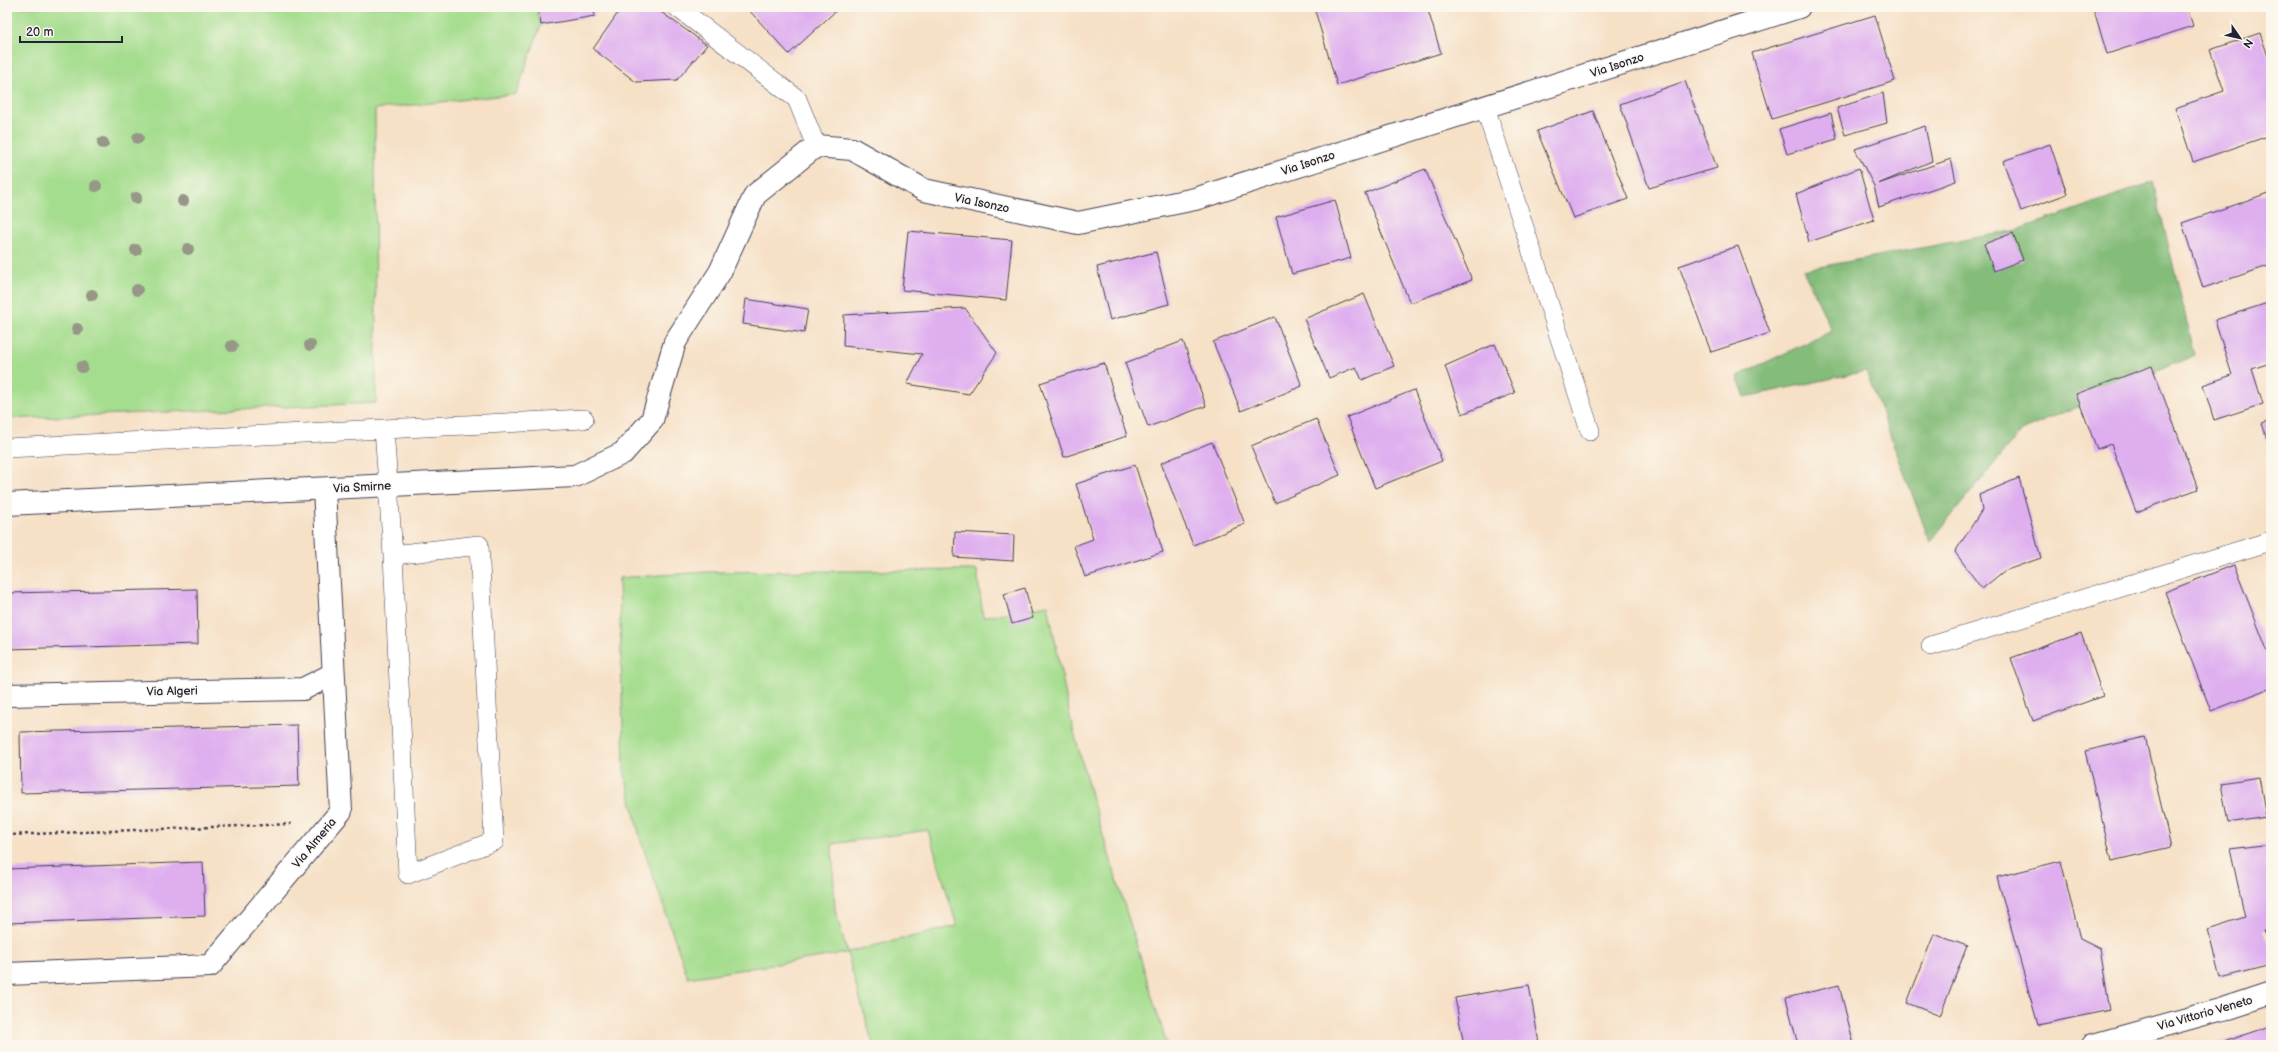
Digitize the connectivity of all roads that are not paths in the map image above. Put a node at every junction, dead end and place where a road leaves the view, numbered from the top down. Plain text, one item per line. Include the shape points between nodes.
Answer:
1 (677, 7) edge
2 (1799, 7) edge
3 (1485, 107) junction
4 (816, 146) junction
5 (584, 419) dead end
6 (384, 429) junction
7 (1590, 431) dead end
8 (7, 448) edge
9 (389, 485) junction
10 (324, 489) junction
11 (7, 504) edge
12 (2271, 541) edge
13 (393, 555) junction
14 (1931, 646) dead end
15 (334, 674) junction
16 (7, 695) edge
17 (7, 974) edge
18 (2271, 993) edge
19 (2093, 1045) edge

1 - 4 lane via 797,99
2 - 3 street, Via Isonzo
3 - 4 street, Via Isonzo via 1195,199 1078,223 924,190 852,149
3 - 7 lane
4 - 9 street, Via Smirne via 755,195 720,272 675,342 652,420 623,453 575,476
5 - 6 lane
6 - 8 lane
6 - 9 lane
9 - 10 street, Via Smirne
9 - 13 lane
10 - 11 street, Via Smirne
10 - 15 street, Via Almeria
12 - 14 lane
13 - 13 lane via 397,642 408,874 494,841 478,545
15 - 16 street, Via Algeri via 303,689
15 - 17 street, Via Almeria via 341,811 210,966
18 - 19 street, Via Vittorio Veneto via 2223,1010

